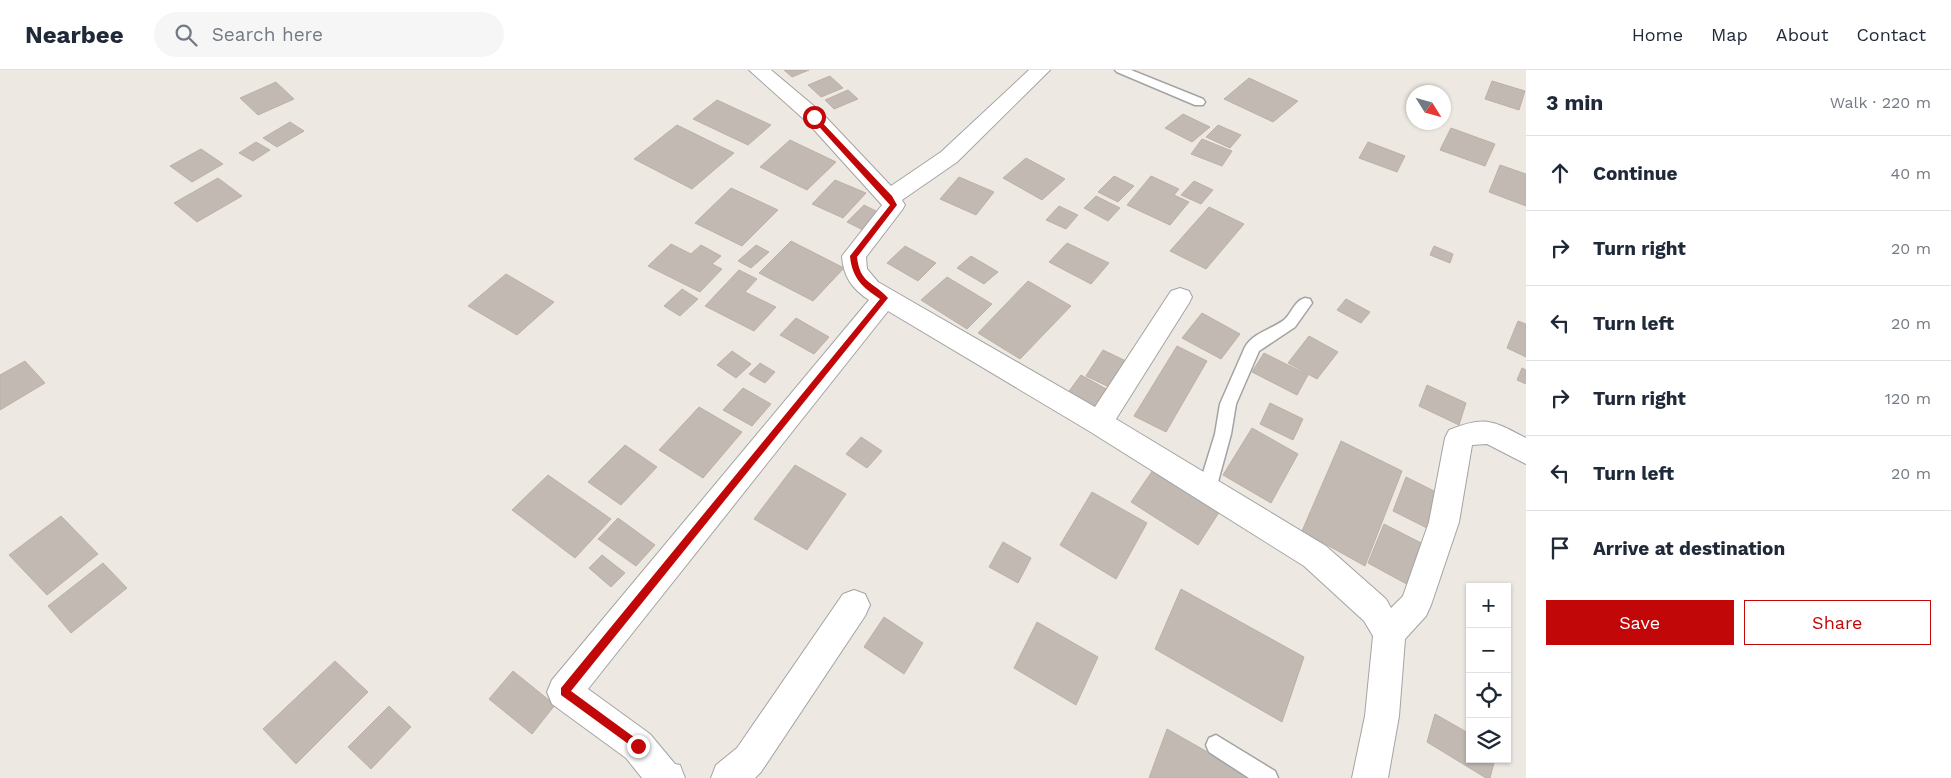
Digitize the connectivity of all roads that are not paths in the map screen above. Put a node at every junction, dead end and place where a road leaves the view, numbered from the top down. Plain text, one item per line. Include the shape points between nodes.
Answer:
1 (759, 70) edge
2 (1040, 70) edge
3 (1121, 70) edge
4 (1199, 102) dead end
5 (889, 198) junction
6 (1180, 297) dead end
7 (885, 298) junction
8 (1305, 303) dead end
9 (1099, 423) junction
10 (1526, 452) edge
11 (1207, 489) junction
12 (854, 605) dead end
13 (1389, 633) junction
14 (1216, 745) dead end
15 (667, 778) edge
16 (730, 778) edge
17 (1268, 778) edge
18 (1370, 778) edge

1 - 5 street via 814,117
2 - 5 street via 948,157
3 - 4 lane
5 - 7 street via 894,205 854,256 855,271 869,288
6 - 9 street
7 - 9 street
7 - 15 street via 564,692 638,746
8 - 11 lane via 1290,324 1253,347 1228,404
9 - 11 street
10 - 13 street via 1491,433 1474,432 1459,438 1444,522 1415,605
11 - 13 street via 1315,556 1376,610
12 - 16 street via 749,760
13 - 18 street via 1382,716
14 - 17 lane

